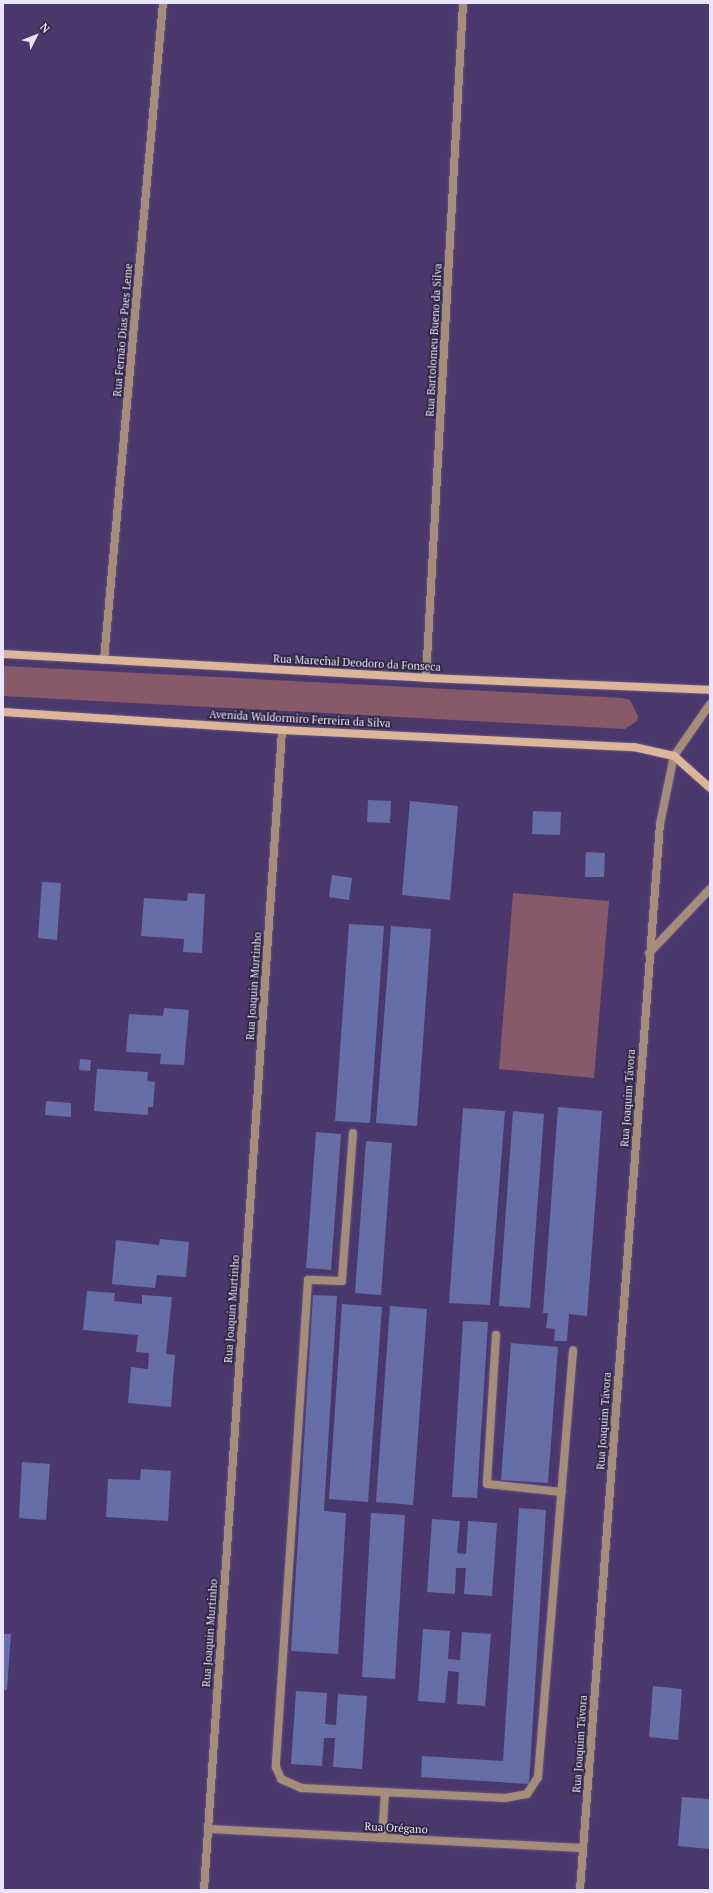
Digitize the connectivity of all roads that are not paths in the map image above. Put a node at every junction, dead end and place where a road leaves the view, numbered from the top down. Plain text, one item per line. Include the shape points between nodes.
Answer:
1 (163, 3) edge
2 (463, 3) edge
3 (3, 654) edge
4 (104, 660) junction
5 (426, 678) junction
6 (710, 690) edge
7 (710, 704) edge
8 (3, 712) edge
9 (282, 730) junction
10 (674, 756) junction
11 (710, 788) edge
12 (710, 889) edge
13 (649, 953) junction
14 (353, 1133) dead end
15 (496, 1335) dead end
16 (573, 1350) dead end
17 (562, 1492) junction
18 (385, 1792) junction
19 (208, 1829) junction
20 (382, 1838) junction
21 (583, 1848) junction
22 (204, 1890) edge
23 (580, 1890) edge

1 - 4 street, Rua Fernão Dias Paes Leme
2 - 5 street, Rua Bartolomeu Bueno da Silva
3 - 4 street, Rua Marechal Deodoro da Fonseca
4 - 5 street, Rua Marechal Deodoro da Fonseca
5 - 6 street, Rua Marechal Deodoro da Fonseca
7 - 10 street, Rua Joaquim Távora
8 - 9 street, Avenida Waldormiro Ferreira da Silva
9 - 10 street, Avenida Waldormiro Ferreira da Silva via 596,744 634,747
9 - 19 street, Rua Joaquin Murtinho
10 - 11 street
10 - 13 street, Rua Joaquim Távora via 660,824
12 - 13 street
13 - 21 street, Rua Joaquim Távora
14 - 18 street via 342,1281 308,1280 276,1768 281,1779 301,1788
15 - 17 street via 487,1484
16 - 17 street
17 - 18 street via 538,1777 527,1794 505,1798
18 - 20 street
19 - 20 street, Rua Orégano
19 - 22 street, Rua Joaquin Murtinho
20 - 21 street, Rua Orégano
21 - 23 street, Rua Joaquim Távora

